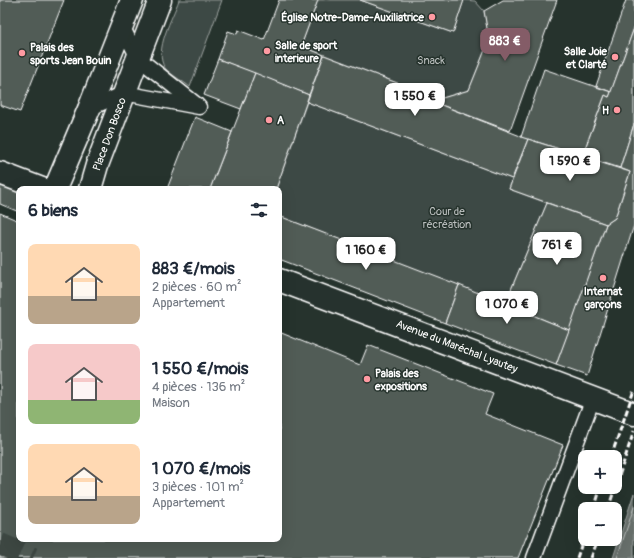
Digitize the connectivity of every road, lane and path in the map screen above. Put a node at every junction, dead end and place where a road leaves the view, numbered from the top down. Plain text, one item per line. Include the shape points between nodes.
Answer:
1 (132, 0) edge
2 (160, 0) edge
3 (122, 26) junction
4 (138, 58) junction
5 (124, 93) junction
6 (89, 109) junction
7 (0, 173) edge
8 (34, 186) edge
9 (56, 186) edge
10 (91, 186) edge
11 (282, 281) edge
12 (593, 398) junction
13 (634, 414) edge
14 (534, 558) edge

1 - 3 main road
2 - 4 main road
3 - 4 lane
3 - 6 main road
4 - 5 main road
4 - 5 lane via 199,107
5 - 6 lane, Place Don Bosco
5 - 10 main road, Place Don Bosco
6 - 9 main road
7 - 8 main road
11 - 12 main road, Avenue du Maréchal Lyautey
12 - 13 main road, Avenue du Maréchal Lyautey
12 - 14 lane

